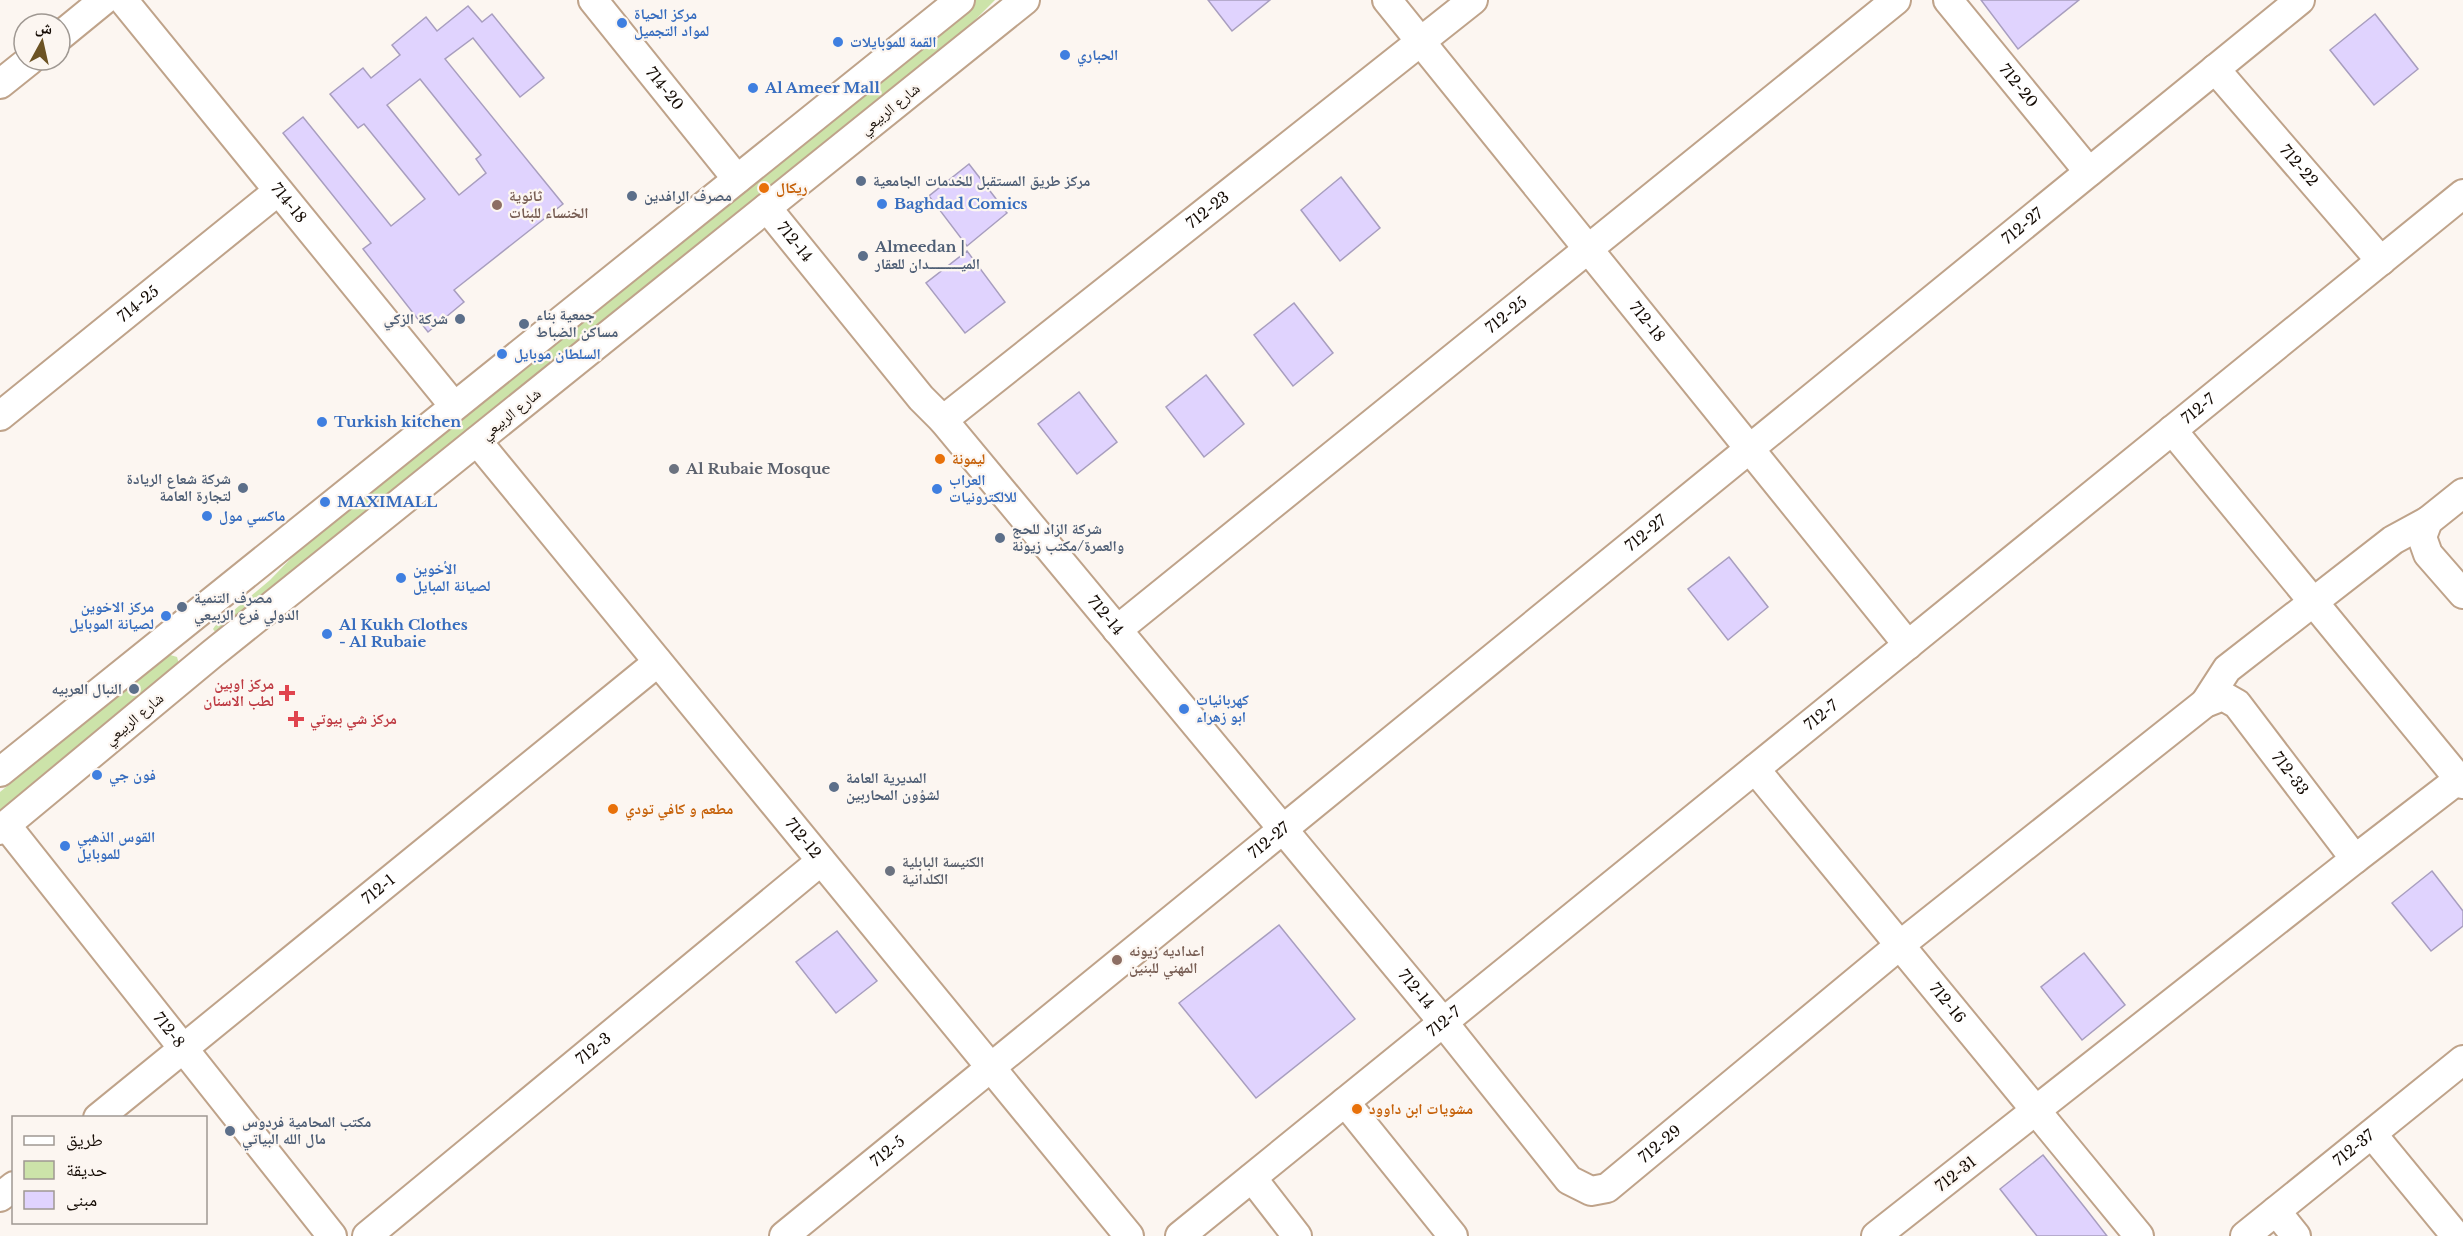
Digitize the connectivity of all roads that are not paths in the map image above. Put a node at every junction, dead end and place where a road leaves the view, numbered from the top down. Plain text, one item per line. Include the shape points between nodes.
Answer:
1 (104, 0) edge
2 (123, 0) edge
3 (593, 0) edge
4 (960, 0) edge
5 (1025, 0) edge
6 (1387, 0) edge
7 (1473, 0) edge
8 (1896, 0) edge
9 (1948, 0) edge
10 (2300, 0) edge
11 (72, 26) edge
12 (1420, 42) junction
13 (2215, 69) junction
14 (15, 72) edge
15 (0, 84) edge
16 (2089, 172) junction
17 (737, 178) junction
18 (278, 191) junction
19 (2463, 194) edge
20 (767, 208) junction
21 (1588, 249) junction
22 (2381, 261) junction
23 (454, 406) junction
24 (0, 417) edge
25 (943, 420) junction
26 (2172, 430) junction
27 (477, 441) junction
28 (1749, 449) junction
29 (2463, 492) edge
30 (2428, 521) junction
31 (2463, 594) edge
32 (2313, 602) junction
33 (187, 621) junction
34 (1117, 630) junction
35 (1908, 645) junction
36 (212, 654) junction
37 (658, 662) junction
38 (2205, 702) junction
39 (1755, 769) junction
40 (0, 772) edge
41 (2461, 782) edge
42 (3, 828) edge
43 (1283, 829) junction
44 (2355, 859) junction
45 (821, 861) junction
46 (1900, 945) junction
47 (1443, 1022) junction
48 (183, 1048) junction
49 (2463, 1060) edge
50 (991, 1067) junction
51 (1345, 1102) junction
52 (2037, 1112) junction
53 (100, 1116) edge
54 (2372, 1134) junction
55 (1252, 1178) junction
56 (12, 1188) edge
57 (0, 1197) edge
58 (2276, 1211) junction
59 (2451, 1234) edge
60 (332, 1236) edge
61 (367, 1236) edge
62 (784, 1236) edge
63 (1129, 1236) edge
64 (1180, 1236) edge
65 (1297, 1236) edge
66 (1454, 1236) edge
67 (1876, 1236) edge
68 (2139, 1236) edge
69 (2245, 1236) edge
70 (2296, 1236) edge

1 - 11 street
2 - 18 street, 714-18
3 - 17 street, 714-20
4 - 17 street
5 - 20 street, شارع الربيعي
6 - 12 street, 712-18
7 - 12 street, 712-23
8 - 21 street, 712-25
9 - 16 street, 712-20
10 - 13 street, 712-27
12 - 21 street, 712-18
12 - 25 street, 712-23
13 - 16 street, 712-27
13 - 22 street, 712-22
14 - 15 street
16 - 28 street, 712-27
17 - 23 street
18 - 23 street, 714-18
18 - 24 street, 714-25
19 - 22 street, 712-7
20 - 25 street, 712-14
20 - 27 street, شارع الربيعي
21 - 28 street, 712-18
21 - 34 street, 712-25
22 - 26 street, 712-7
23 - 33 street
25 - 34 street, 712-14
26 - 32 street
26 - 35 street, 712-7
27 - 36 street, شارع الربيعي
27 - 37 street, 712-12
28 - 35 street, 712-18
28 - 43 street, 712-27
29 - 30 street
30 - 31 street via 2422,537 2428,554
30 - 32 street via 2393,540
32 - 38 street via 2227,669
32 - 41 street
33 - 36 street
33 - 40 street
34 - 43 street, 712-14
35 - 39 street, 712-7
36 - 42 street, شارع الربيعي
37 - 45 street, 712-12
37 - 48 street, 712-1
38 - 44 street, 712-33 via 2223,696 2237,704
38 - 46 street
39 - 46 street, 712-16
39 - 47 street, 712-7
41 - 44 street
42 - 48 street, 712-8
43 - 47 street, 712-14
43 - 50 street, 712-27
44 - 52 street
45 - 50 street, 712-12
45 - 61 street, 712-3
46 - 47 street, 712-29 via 1607,1188 1591,1191 1569,1180
46 - 52 street, 712-16
47 - 51 street, 712-7
48 - 53 street, 712-1
48 - 60 street, 712-8
49 - 54 street, 712-37
50 - 62 street, 712-5
50 - 63 street, 712-12
51 - 55 street, 712-7
51 - 66 street
52 - 67 street, 712-31
52 - 68 street, 712-16
54 - 58 street, 712-37
54 - 59 street
55 - 64 street, 712-7
55 - 65 street
56 - 57 street
58 - 69 street, 712-37
58 - 70 street

